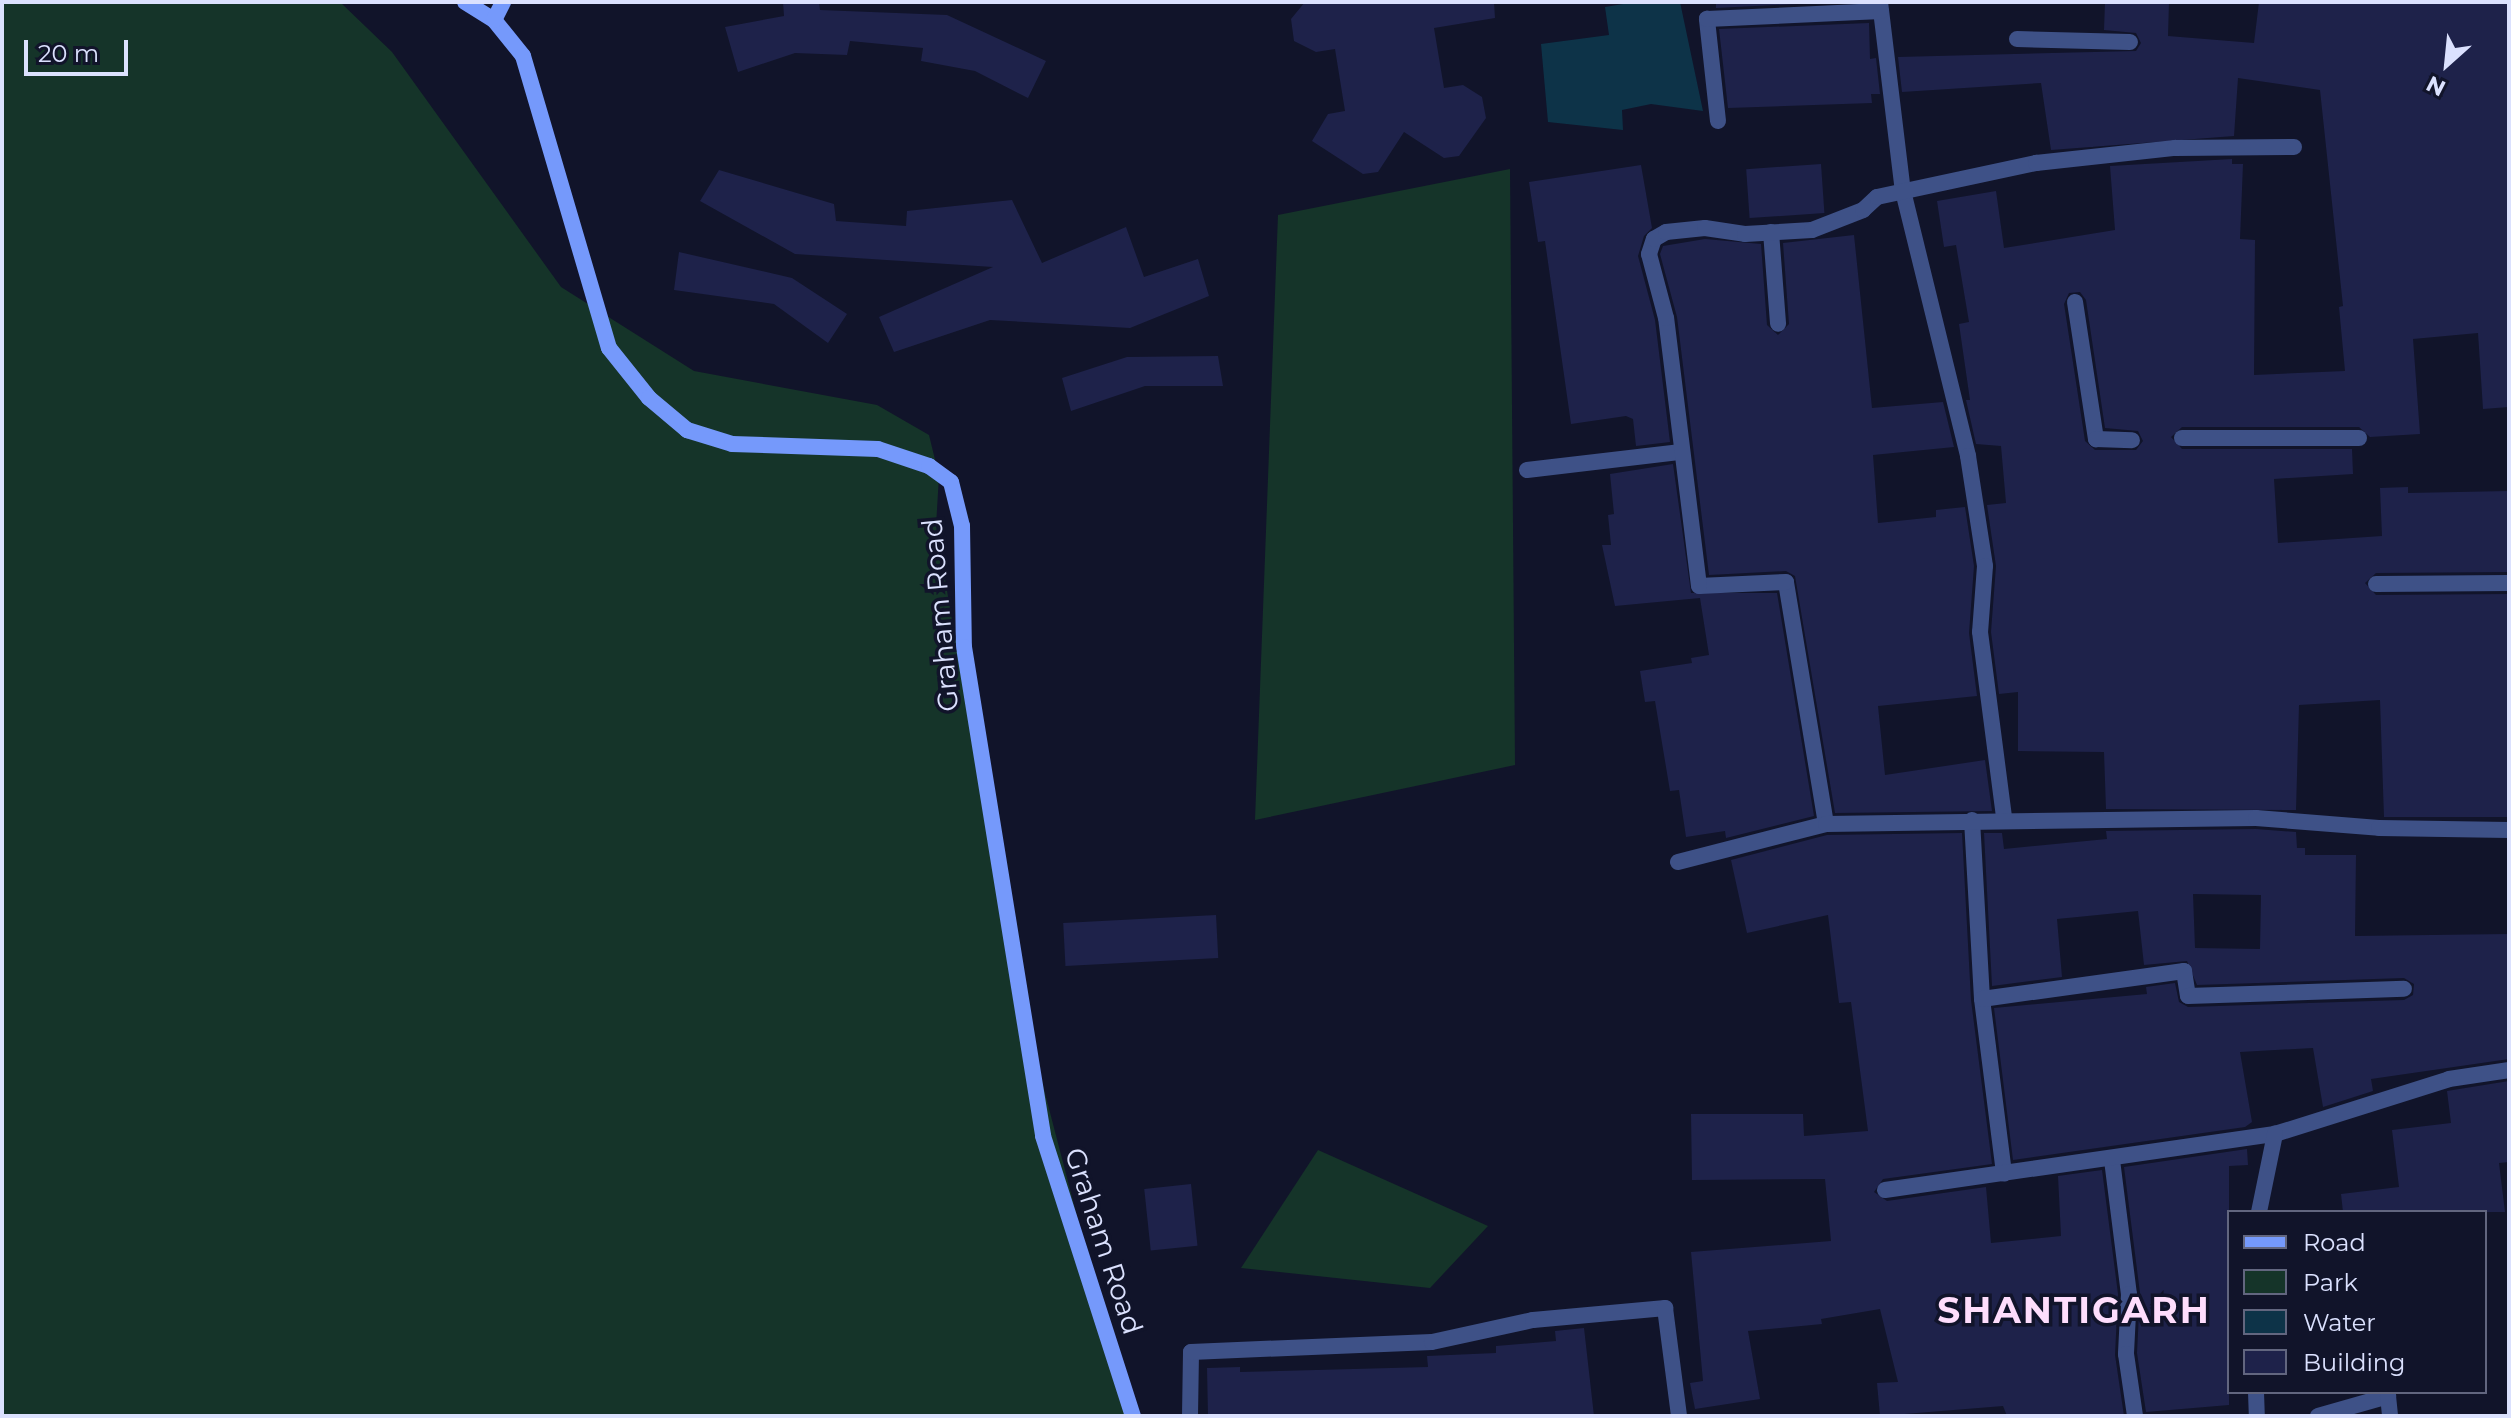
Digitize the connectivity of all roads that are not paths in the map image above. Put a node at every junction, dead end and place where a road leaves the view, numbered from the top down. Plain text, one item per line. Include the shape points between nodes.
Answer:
1 (465, 2) edge
2 (503, 2) edge
3 (1880, 6) edge
4 (494, 20) junction
5 (2017, 39) dead end
6 (2130, 42) dead end
7 (1718, 121) dead end
8 (2294, 147) dead end
9 (1903, 191) junction
10 (1771, 232) junction
11 (2075, 302) dead end
12 (1778, 324) dead end
13 (2182, 438) dead end
14 (2359, 438) dead end
15 (2132, 440) dead end
16 (1681, 452) junction
17 (1527, 470) dead end
18 (2509, 583) edge
19 (2376, 584) dead end
20 (2004, 818) junction
21 (1972, 820) junction
22 (1826, 824) junction
23 (2509, 830) edge
24 (1678, 862) dead end
25 (2404, 989) dead end
26 (1982, 999) junction
27 (2509, 1070) edge
28 (2275, 1134) junction
29 (2112, 1160) junction
30 (2004, 1174) junction
31 (1885, 1190) dead end
32 (2259, 1210) edge
33 (2256, 1394) edge
34 (1133, 1416) edge
35 (1190, 1416) edge
36 (1679, 1416) edge
37 (2135, 1416) edge
38 (2257, 1416) edge
39 (2318, 1416) edge
40 (2390, 1416) edge

1 - 4 street, Graham Road
2 - 4 street
3 - 7 street via 1707,19
3 - 9 street
4 - 34 street, Graham Road via 523,56 609,348 649,398 687,430 732,444 878,449 929,466 951,482 962,526 965,656 1043,1136
5 - 6 street
8 - 9 street via 2175,148 2036,163
9 - 10 street via 1877,197 1863,210 1812,230
9 - 20 street via 1968,456 1985,566 1980,632
10 - 12 street
10 - 16 street via 1705,228 1666,232 1654,239 1649,254 1666,318
11 - 15 street via 2096,439
13 - 14 street
16 - 17 street
16 - 22 street via 1699,586 1786,582
18 - 19 street
20 - 21 street
20 - 23 street via 2298,819 2379,828
21 - 22 street
21 - 26 street
22 - 24 street
25 - 26 street via 2188,996 2184,971
26 - 30 street
27 - 28 street via 2449,1079
28 - 29 street
28 - 32 street
29 - 30 street
29 - 37 street via 2129,1294 2126,1354
30 - 31 street
33 - 38 street
35 - 36 street via 1191,1352 1432,1342 1533,1320 1665,1308
39 - 40 street via 2388,1396

